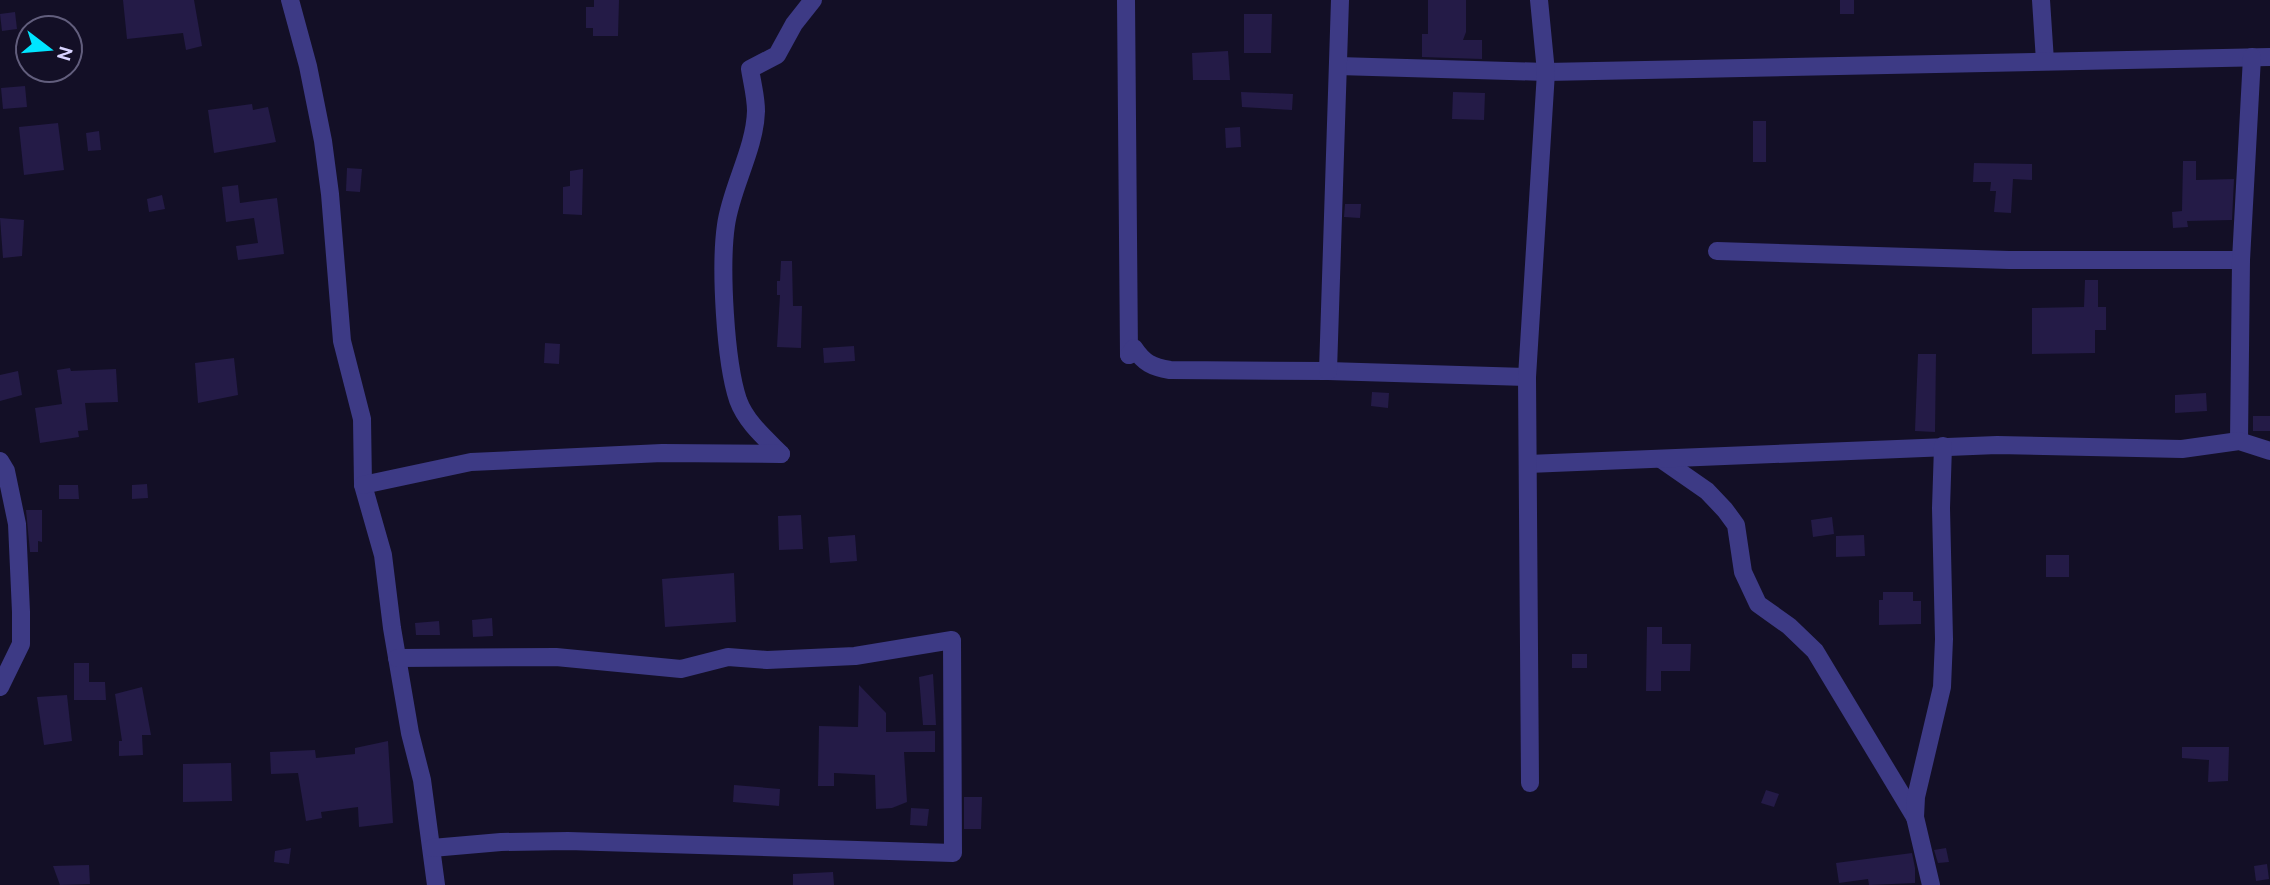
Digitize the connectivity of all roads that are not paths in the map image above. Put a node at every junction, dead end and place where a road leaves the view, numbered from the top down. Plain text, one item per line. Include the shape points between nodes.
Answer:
1 (289, 0) edge
2 (813, 0) edge
3 (1126, 0) edge
4 (1340, 0) edge
5 (1539, 0) edge
6 (2041, 0) edge
7 (2261, 57) edge
8 (2045, 61) junction
9 (1338, 66) junction
10 (1546, 72) junction
11 (1717, 251) dead end
12 (2241, 260) junction
13 (1328, 371) junction
14 (1527, 377) junction
15 (2239, 441) junction
16 (1943, 446) junction
17 (2270, 451) edge
18 (1661, 459) junction
19 (0, 461) edge
20 (1528, 464) junction
21 (363, 485) junction
22 (397, 658) junction
23 (0, 687) edge
24 (1531, 783) dead end
25 (1915, 817) junction
26 (432, 848) junction
27 (436, 885) edge
28 (1931, 885) edge

1 - 21 street via 323,141 342,341 362,419
2 - 21 street via 777,55 750,69 756,111 726,223 724,271 731,371 739,402 756,430 781,454 662,453 471,461
3 - 13 street via 1129,355 1134,348 1153,367 1170,370
4 - 9 street
5 - 10 street
6 - 8 street
7 - 8 street
7 - 12 street
8 - 10 street
9 - 10 street
9 - 13 street
10 - 14 street
11 - 12 street via 2009,260
12 - 15 street
13 - 14 street
14 - 20 street
15 - 16 street via 2182,449
15 - 17 street
16 - 18 street
16 - 25 street via 1942,687
18 - 20 street
18 - 25 street via 1725,509 1736,525 1743,572 1758,604 1789,625 1815,651
19 - 23 street via 16,524 21,644
20 - 24 street
21 - 22 street via 383,555
22 - 26 street
22 - 26 street via 556,657 681,669 728,657 855,656 952,640 953,853 568,841
25 - 28 street
26 - 27 street

